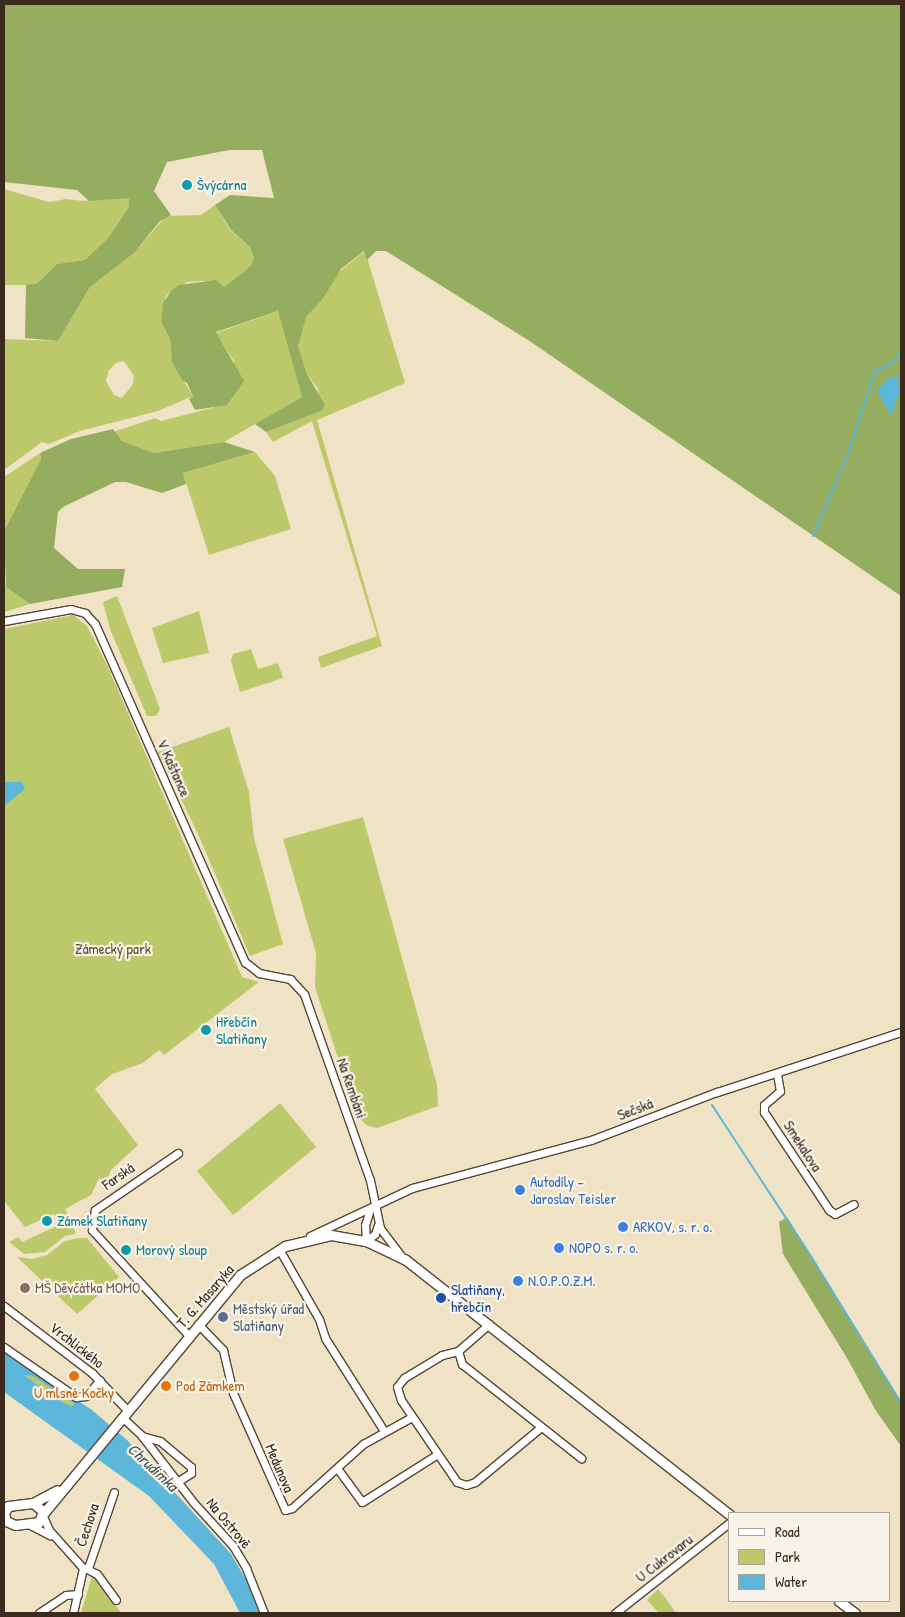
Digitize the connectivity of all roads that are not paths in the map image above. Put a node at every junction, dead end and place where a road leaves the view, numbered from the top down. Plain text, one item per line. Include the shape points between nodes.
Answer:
1 (4, 621) edge
2 (296, 983) joint
3 (901, 1032) edge
4 (777, 1074) junction
5 (178, 1153) dead end
6 (854, 1204) dead end
7 (374, 1207) junction
8 (378, 1222) junction
9 (366, 1241) junction
10 (290, 1244) junction
11 (279, 1249) junction
12 (406, 1260) junction
13 (4, 1306) edge
14 (198, 1324) junction
15 (488, 1324) junction
16 (189, 1336) junction
17 (4, 1347) edge
18 (458, 1352) junction
19 (100, 1380) junction
20 (124, 1417) junction
21 (412, 1417) junction
22 (541, 1427) junction
23 (384, 1431) junction
24 (142, 1436) junction
25 (436, 1455) junction
26 (581, 1458) dead end
27 (337, 1468) junction
28 (74, 1475) junction
29 (177, 1482) junction
30 (114, 1492) dead end
31 (4, 1501) edge
32 (33, 1503) junction
33 (19, 1504) junction
34 (728, 1513) edge
35 (43, 1515) junction
36 (4, 1516) edge
37 (23, 1524) junction
38 (728, 1524) edge
39 (4, 1531) edge
40 (63, 1546) junction
41 (85, 1568) junction
42 (78, 1594) junction
43 (116, 1600) dead end
44 (840, 1602) edge
45 (39, 1613) edge
46 (73, 1613) edge
47 (264, 1613) edge
48 (615, 1613) edge
49 (855, 1613) edge

1 - 2 street, V Kaštance via 71,609 81,611 92,620 245,962 259,973
2 - 7 street, Na Rembáni via 309,1006
3 - 4 street, Sečská
4 - 6 street, Smekalova via 780,1090 764,1105 764,1112 829,1210 835,1214
4 - 7 street, Sečská via 570,1146 420,1185
5 - 16 street, Farská via 95,1210 93,1234 167,1308
7 - 8 street
7 - 9 street via 365,1225
7 - 10 street, Sečská via 340,1225
8 - 9 street via 377,1232
8 - 12 street via 391,1247
9 - 10 main road, T. G. Masaryka via 331,1235
9 - 12 main road, T. G. Masaryka
10 - 11 main road, T. G. Masaryka
11 - 14 main road, T. G. Masaryka via 240,1275
11 - 23 street via 319,1319 325,1338
12 - 15 main road, T. G. Masaryka
13 - 19 street, Vrchlického
14 - 16 main road, T. G. Masaryka
14 - 27 street, Medunova via 223,1350 233,1393 284,1510 292,1508
15 - 18 street
15 - 34 main road, T. G. Masaryka
16 - 20 main road, T. G. Masaryka
17 - 19 street via 76,1397 86,1396
18 - 21 street via 442,1355 397,1384 399,1396
18 - 22 street via 462,1364
19 - 20 street, Vrchlického
20 - 24 street, Na Ostrově
20 - 28 main road, T. G. Masaryka
21 - 23 street, Medunova
21 - 25 street
22 - 25 street via 533,1437 469,1484 457,1482
22 - 26 street
23 - 27 street, Medunova
24 - 29 street, Na Ostrově
24 - 29 street, Na Ostrově via 157,1439 190,1466 191,1473
25 - 27 street via 362,1502
28 - 32 main road, T. G. Masaryka via 46,1499
28 - 35 main road, T. G. Masaryka
29 - 47 street, Na Ostrově via 237,1552
30 - 41 street, Čechova
31 - 33 main road, T. G. Masaryka
32 - 33 main road, T. G. Masaryka
32 - 35 main road via 39,1505
33 - 36 main road via 8,1506
35 - 37 main road, T. G. Masaryka via 36,1523
35 - 40 street via 49,1530
36 - 37 main road via 8,1523
37 - 39 main road, T. G. Masaryka
37 - 40 street via 41,1530
38 - 48 street, U Cukrovaru
40 - 41 street
41 - 42 street, Čechova
41 - 43 street via 100,1576
42 - 45 street via 66,1595
42 - 46 street, Čechova
44 - 49 main road

